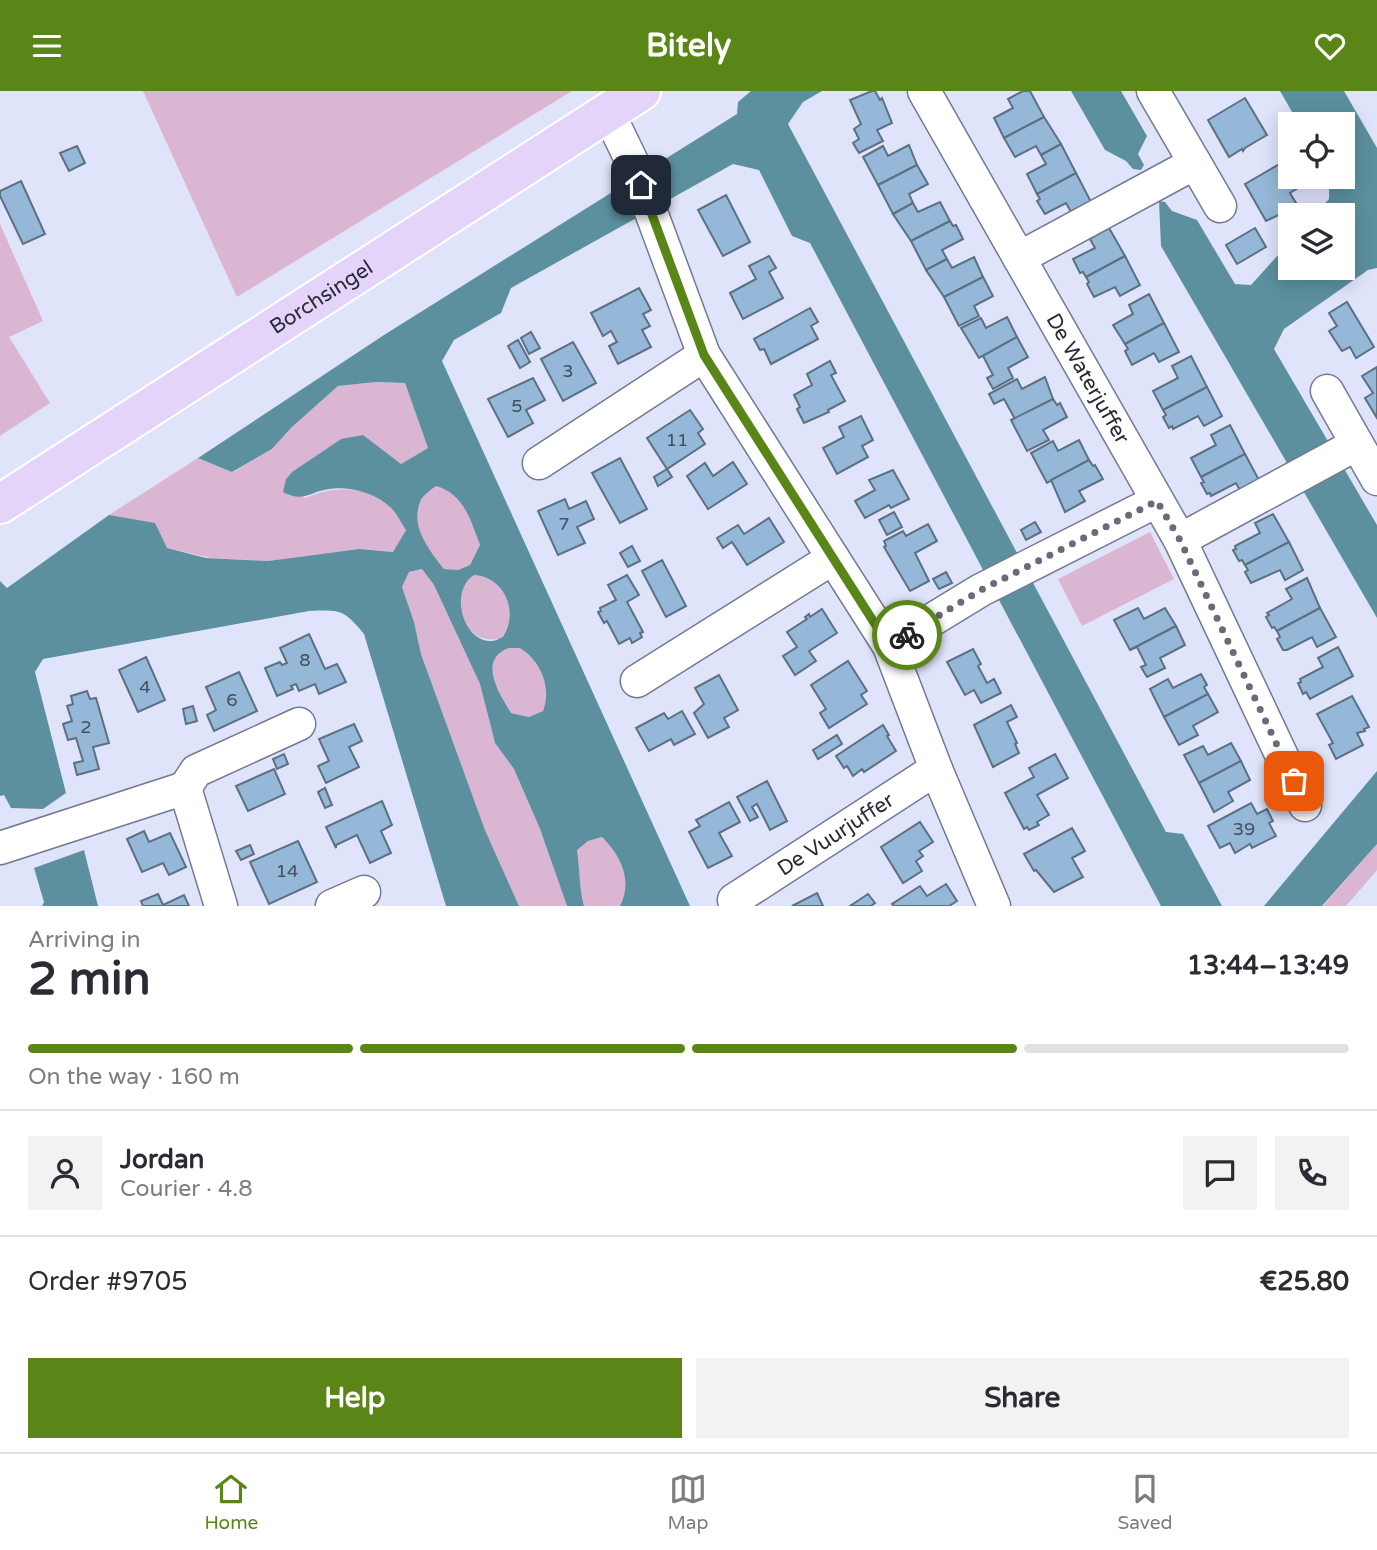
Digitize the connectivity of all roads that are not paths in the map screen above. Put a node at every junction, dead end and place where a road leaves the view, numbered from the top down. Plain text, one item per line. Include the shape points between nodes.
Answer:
1 (641, 91) edge
2 (924, 91) edge
3 (1153, 91) edge
4 (608, 112) junction
5 (1195, 163) junction
6 (1220, 206) dead end
7 (1019, 258) junction
8 (704, 355) junction
9 (1327, 391) dead end
10 (1349, 448) junction
11 (539, 463) dead end
12 (1377, 479) edge
13 (1157, 501) junction
14 (0, 504) edge
15 (1180, 540) junction
16 (833, 558) junction
17 (889, 646) junction
18 (637, 681) dead end
19 (299, 724) dead end
20 (936, 769) junction
21 (186, 788) junction
22 (1305, 805) dead end
23 (0, 848) edge
24 (363, 892) dead end
25 (734, 900) dead end
26 (221, 906) edge
27 (332, 906) edge
28 (994, 906) edge

1 - 4 main road, Borchsingel
2 - 7 street, De Waterjuffer
3 - 5 street
4 - 8 street via 634,166
4 - 14 main road, Borchsingel
5 - 6 street
5 - 7 street
7 - 13 street, De Waterjuffer
8 - 11 street
8 - 16 street
9 - 10 street
10 - 12 street
10 - 15 street
13 - 15 street, De Waterjuffer
13 - 17 street via 981,590
15 - 22 street, De Waterjuffer
16 - 17 street
16 - 18 street
17 - 20 street
19 - 21 street via 196,771
20 - 25 street, De Vuurjuffer
20 - 28 street
21 - 23 street
21 - 26 street
24 - 27 street

